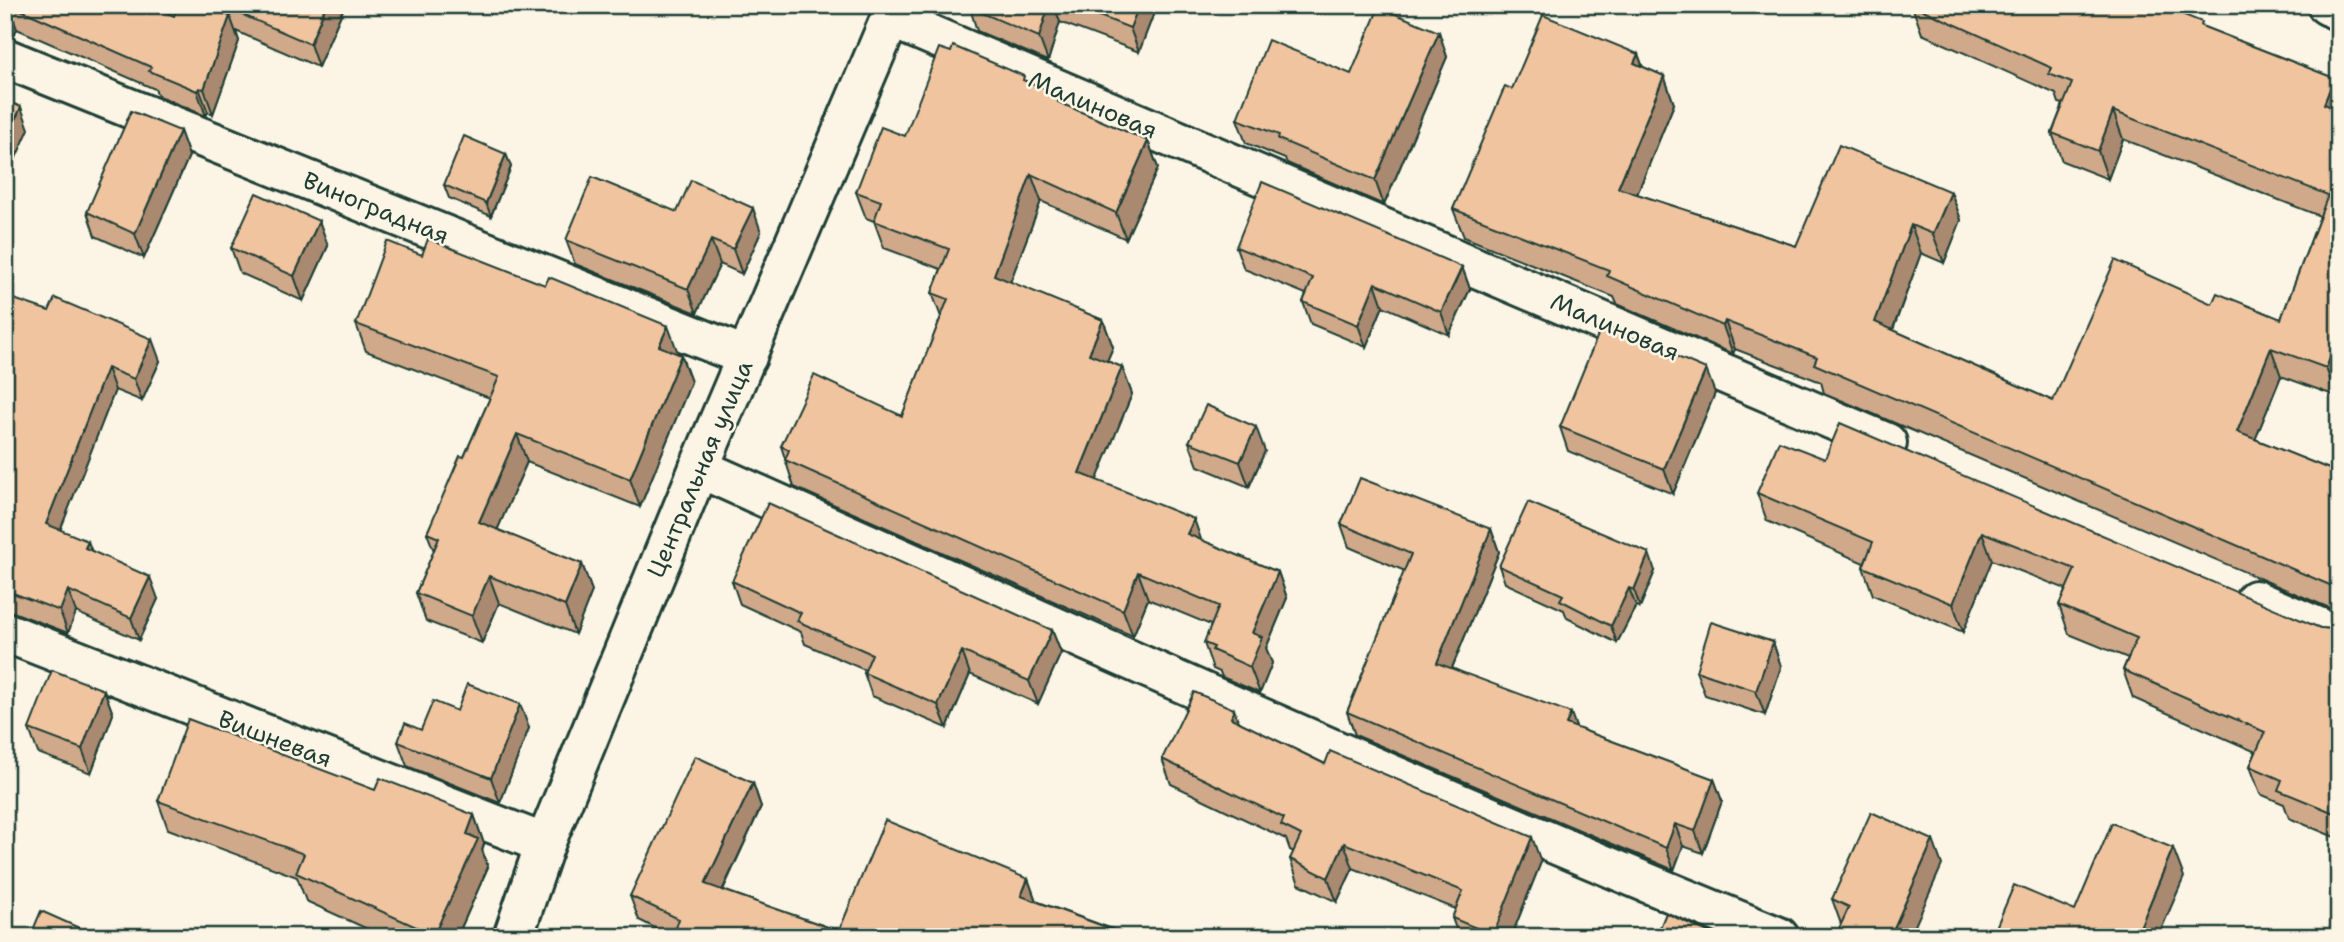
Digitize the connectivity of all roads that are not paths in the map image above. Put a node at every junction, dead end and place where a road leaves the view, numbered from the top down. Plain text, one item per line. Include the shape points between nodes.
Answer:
1 (2327, 5) edge
2 (2339, 10) edge
3 (894, 12) edge
4 (5, 58) edge
5 (747, 357) junction
6 (1916, 456) edge
7 (699, 468) junction
8 (2223, 587) edge
9 (5, 632) edge
10 (2339, 636) edge
11 (545, 844) junction
12 (513, 937) edge
13 (1779, 937) edge

1 - 2 street
3 - 5 street, Центральная улица
3 - 6 street, Малиновая
4 - 5 street, Виноградная
5 - 7 street, Центральная улица
7 - 11 street, Центральная улица
7 - 13 street via 1599,864
8 - 10 street
9 - 11 street, Вишневая
11 - 12 street, Центральная улица

